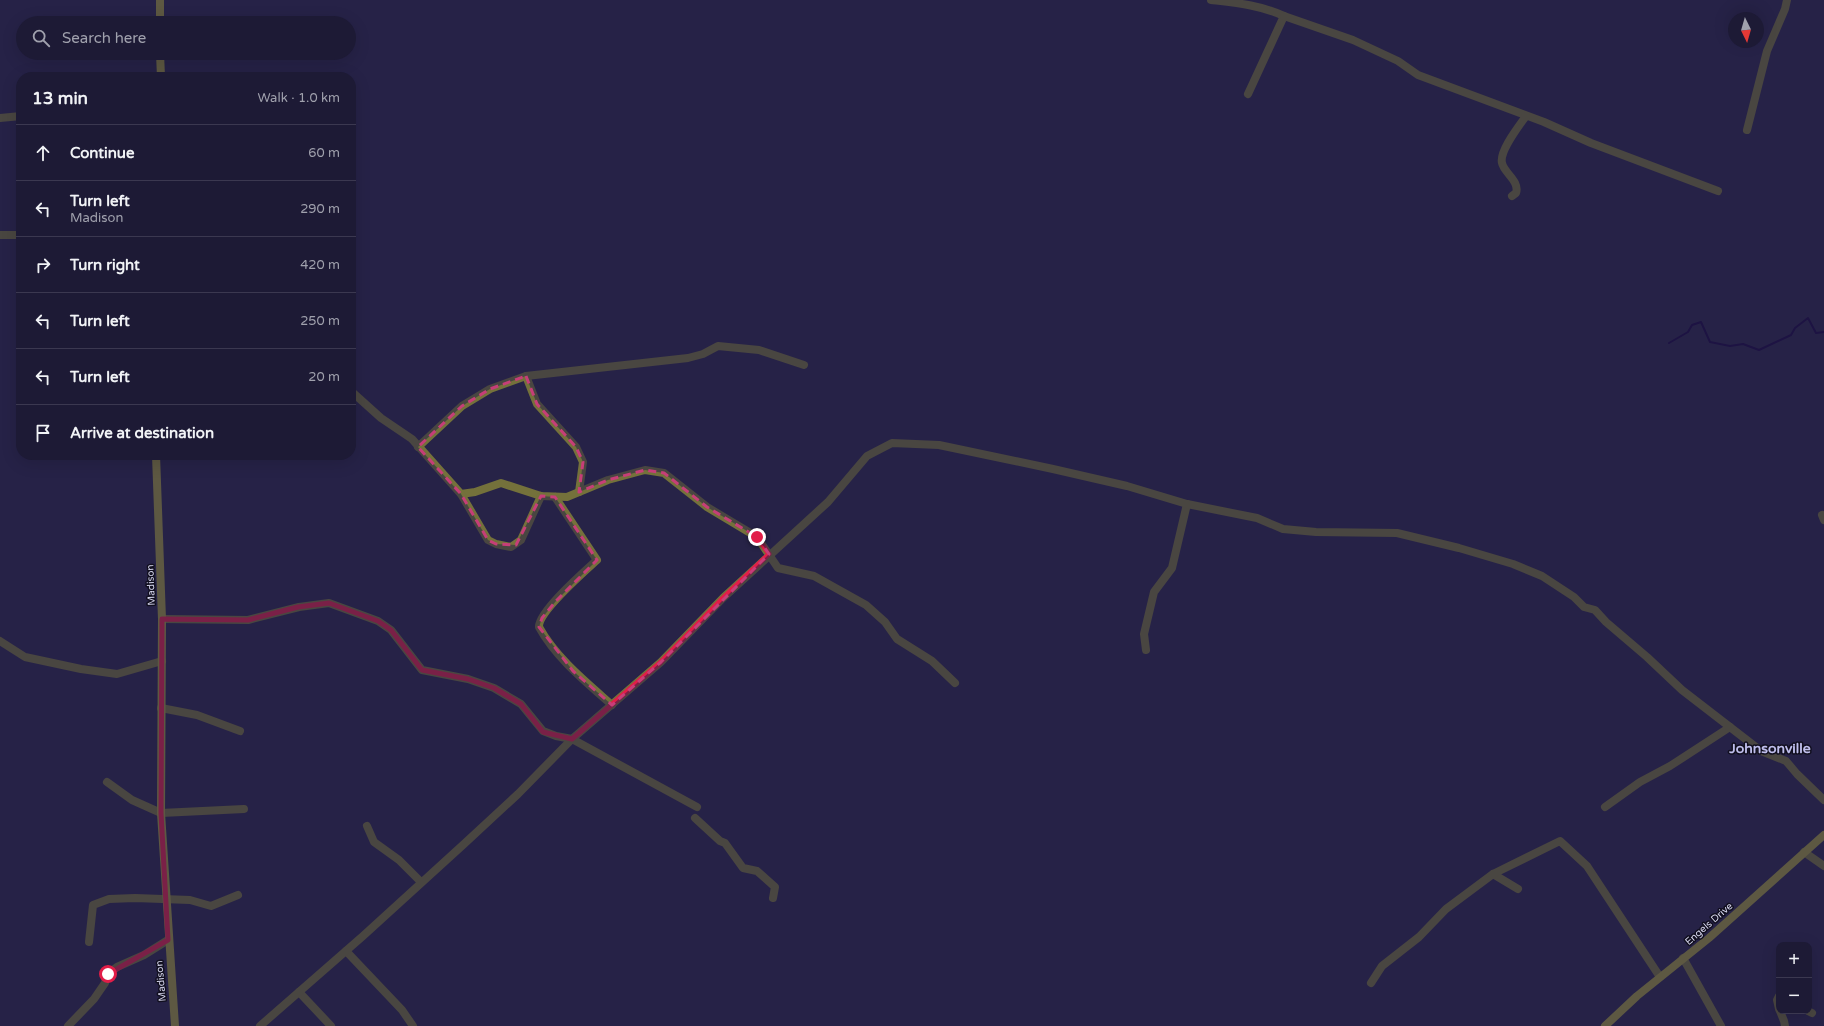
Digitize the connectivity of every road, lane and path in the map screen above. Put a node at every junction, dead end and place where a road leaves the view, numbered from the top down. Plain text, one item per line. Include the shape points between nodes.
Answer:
1 (160, 0) edge
2 (1211, 0) edge
3 (1787, 0) edge
4 (160, 16) edge
5 (1284, 16) junction
6 (160, 60) edge
7 (160, 72) edge
8 (1248, 94) dead end
9 (16, 116) edge
10 (1526, 116) junction
11 (0, 118) edge
12 (1747, 130) dead end
13 (1718, 191) dead end
14 (1512, 196) dead end
15 (0, 235) edge
16 (16, 235) edge
17 (804, 365) dead end
18 (526, 376) junction
19 (356, 396) edge
20 (418, 447) junction
21 (156, 460) edge
22 (580, 492) junction
23 (461, 494) junction
24 (541, 496) junction
25 (555, 497) junction
26 (1187, 504) junction
27 (769, 554) junction
28 (162, 619) junction
29 (0, 641) edge
30 (1146, 650) dead end
31 (162, 661) junction
32 (956, 683) dead end
33 (612, 705) junction
34 (161, 708) junction
35 (1730, 727) junction
36 (240, 731) dead end
37 (572, 739) junction
38 (107, 782) dead end
39 (1824, 800) edge
40 (697, 807) dead end
41 (1605, 807) dead end
42 (244, 810) dead end
43 (161, 813) junction
44 (695, 818) dead end
45 (367, 826) dead end
46 (1824, 835) edge
47 (1804, 852) junction
48 (1824, 866) edge
49 (1493, 874) junction
50 (422, 882) junction
51 (1518, 889) dead end
52 (238, 895) dead end
53 (773, 898) dead end
54 (167, 900) junction
55 (168, 940) junction
56 (88, 942) dead end
57 (346, 951) junction
58 (1683, 958) junction
59 (1660, 977) junction
60 (1371, 983) dead end
61 (299, 992) junction
62 (1781, 1014) edge
63 (68, 1026) edge
64 (175, 1026) edge
65 (260, 1026) edge
66 (332, 1026) edge
67 (413, 1026) edge
68 (1605, 1026) edge
69 (1721, 1026) edge
70 (1785, 1026) edge

1 - 4 street
2 - 5 street via 1250,4
3 - 12 street via 1767,51
5 - 8 street
5 - 10 street via 1353,40 1398,61 1418,75
6 - 7 street
9 - 11 street
10 - 13 street
10 - 14 street via 1508,142 1502,158 1504,167 1516,186 1516,193
15 - 16 street
17 - 18 street via 759,350 718,346 688,358
18 - 20 street via 490,389 462,406
18 - 22 street via 537,404 576,447 583,462
19 - 20 street via 381,418 412,439
20 - 23 street
21 - 28 street, Madison
22 - 25 street via 567,497
22 - 27 street via 608,480 645,470 664,472 707,507 757,537
23 - 24 street via 501,483
23 - 24 street via 488,540 511,547 521,540
24 - 25 street
25 - 33 street via 597,560 556,600 539,626 573,671
26 - 27 street via 1127,486 939,445 892,443 868,456 828,502
26 - 30 street via 1172,568 1154,592 1144,634
26 - 35 street via 1258,518 1283,529 1397,533 1513,564 1542,576 1574,597 1584,607 1595,610 1682,690
27 - 32 street via 778,568 814,576 866,605 885,622 897,639 932,661
27 - 33 street via 661,662
28 - 31 street, Madison
28 - 37 street via 248,620 298,607 329,603 378,621 391,630 422,670 468,679 494,688 521,704 543,732
29 - 31 street via 25,657 117,674
31 - 34 street, Madison
33 - 37 street
34 - 36 street via 197,715
34 - 43 street, Madison
35 - 39 street via 1761,751 1786,761
35 - 41 street via 1640,782
37 - 40 street
37 - 50 street via 518,794
38 - 43 street via 132,800
42 - 43 street
43 - 54 street, Madison
44 - 53 street via 725,843 743,868 757,871 770,881 774,886
45 - 50 street via 374,842 399,860
46 - 47 street, Engels Drive
47 - 48 street
47 - 58 street, Engels Drive via 1709,938
49 - 51 street
49 - 59 street via 1560,841 1587,866
49 - 60 street via 1446,909 1419,937 1382,966
50 - 57 street
52 - 54 street via 212,906 190,900
54 - 55 street, Madison
54 - 56 street via 109,899 93,905
55 - 63 street via 108,974 94,999
55 - 64 street, Madison
57 - 61 street
57 - 67 street via 402,1010
58 - 59 street, Engels Drive
58 - 69 street
59 - 68 street, Engels Drive
61 - 65 street
61 - 66 street
62 - 70 street

